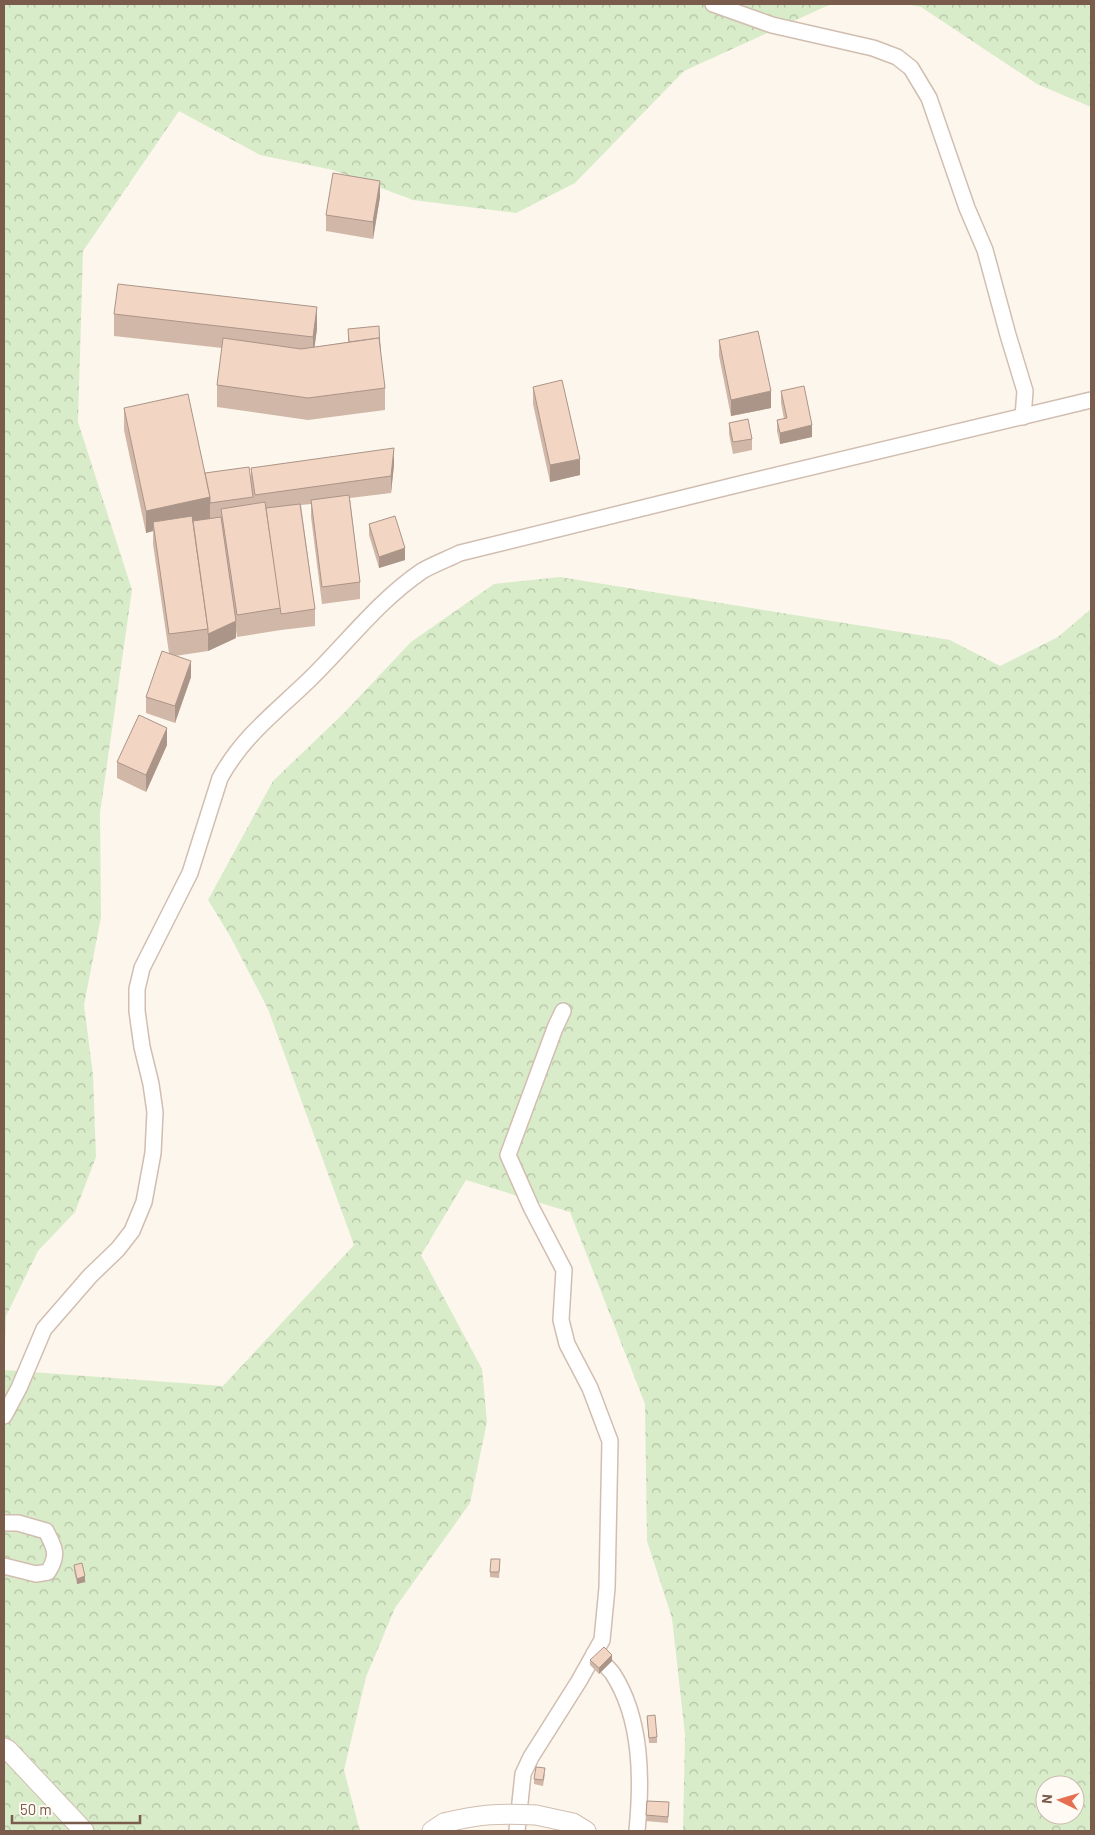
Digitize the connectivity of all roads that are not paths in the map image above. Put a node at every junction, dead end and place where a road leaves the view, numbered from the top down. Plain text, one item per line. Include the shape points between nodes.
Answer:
1 (714, 4) edge
2 (1091, 400) edge
3 (1023, 417) junction
4 (563, 1011) dead end
5 (4, 1416) edge
6 (4, 1523) edge
7 (4, 1566) edge
8 (594, 1654) junction
9 (4, 1748) edge
10 (438, 1827) edge
11 (84, 1831) edge
12 (518, 1831) edge
13 (586, 1831) edge
14 (637, 1831) edge

1 - 3 street via 772,25 872,48 897,57 911,68 929,98 985,250 1025,391
2 - 3 street
3 - 5 street via 460,553 424,571 388,598 310,679 247,738 220,778 190,873 142,968 137,989 142,1047 156,1112 144,1202 132,1231 118,1249 44,1329
4 - 8 street via 508,1155 531,1208 564,1270 561,1320 567,1344 590,1388 610,1441 607,1588 602,1640
6 - 7 street via 18,1523 46,1531 55,1548 54,1562 48,1572 36,1574
8 - 12 street via 523,1774
8 - 14 street via 612,1674 627,1702 637,1742 640,1800
9 - 11 street
10 - 13 street, bridge via 470,1816 502,1813 536,1815 573,1823

